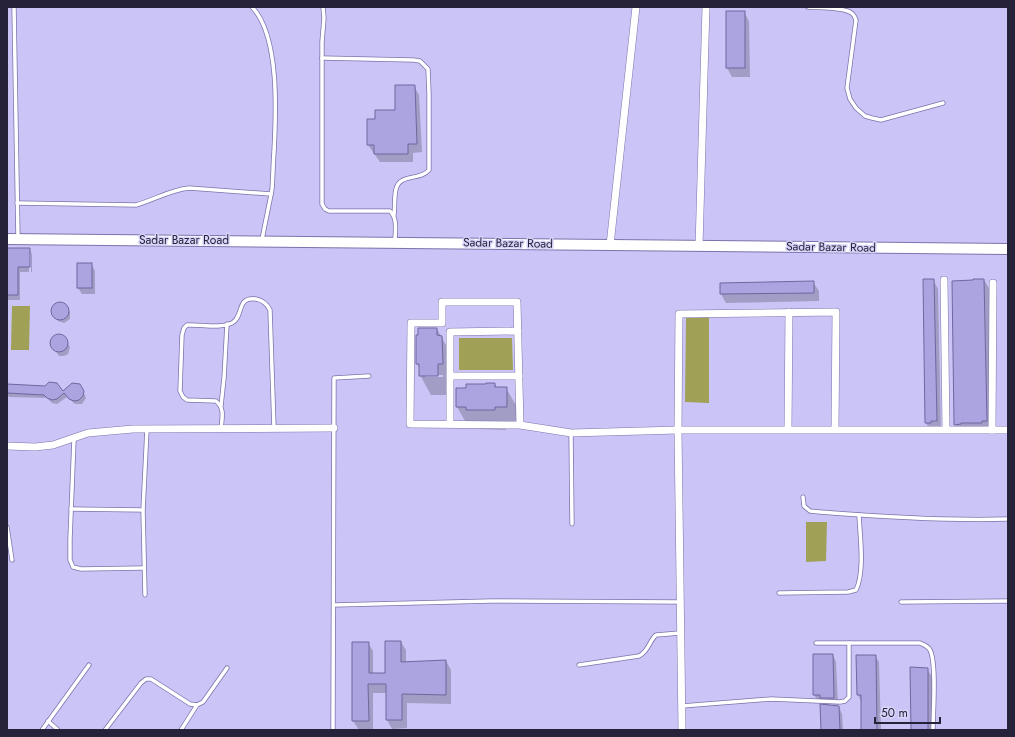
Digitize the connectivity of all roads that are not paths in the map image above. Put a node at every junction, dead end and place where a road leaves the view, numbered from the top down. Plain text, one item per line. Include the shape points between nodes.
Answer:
1 (14, 7) edge
2 (252, 7) edge
3 (323, 7) edge
4 (636, 7) edge
5 (706, 7) edge
6 (808, 7) edge
7 (322, 58) junction
8 (943, 104) dead end
9 (270, 194) junction
10 (17, 204) junction
11 (394, 215) junction
12 (7, 239) edge
13 (18, 239) junction
14 (262, 241) junction
15 (395, 242) junction
16 (610, 244) junction
17 (699, 246) junction
18 (1008, 249) edge
19 (944, 280) dead end
20 (993, 283) dead end
21 (789, 312) junction
22 (442, 322) junction
23 (227, 324) junction
24 (518, 331) junction
25 (450, 332) junction
26 (369, 376) dead end
27 (451, 376) junction
28 (519, 376) junction
29 (221, 406) junction
30 (450, 424) junction
31 (520, 424) junction
32 (274, 428) junction
33 (334, 428) junction
34 (147, 429) junction
35 (221, 429) junction
36 (788, 429) junction
37 (835, 429) junction
38 (946, 429) junction
39 (678, 430) junction
40 (992, 430) junction
41 (1008, 430) edge
42 (571, 433) junction
43 (74, 439) junction
44 (7, 446) edge
45 (803, 497) dead end
46 (71, 509) junction
47 (143, 510) junction
48 (859, 515) junction
49 (1008, 519) edge
50 (572, 524) dead end
51 (7, 527) edge
52 (12, 560) dead end
53 (144, 568) junction
54 (779, 593) dead end
55 (145, 595) dead end
56 (1008, 601) edge
57 (680, 602) junction
58 (901, 602) dead end
59 (334, 605) junction
60 (680, 633) junction
61 (816, 643) dead end
62 (849, 643) junction
63 (88, 665) dead end
64 (579, 665) dead end
65 (227, 668) dead end
66 (197, 705) junction
67 (682, 706) junction
68 (48, 721) junction
69 (42, 730) edge
70 (58, 730) edge
71 (105, 730) edge
72 (181, 730) edge
73 (333, 730) edge
74 (682, 730) edge
75 (933, 730) edge

1 - 10 lane
2 - 9 lane via 263,23 274,76 276,113
3 - 7 lane
4 - 16 street
5 - 17 street
6 - 8 lane via 842,10 854,15 856,20 847,88 850,99 865,116 881,120
7 - 11 lane via 322,204 329,211 386,210
7 - 11 lane via 413,60 420,61 428,69 429,170 422,176 402,179 396,188
9 - 10 lane via 189,188 179,189 136,205
9 - 14 lane
10 - 13 lane
11 - 15 lane
12 - 13 street, Sadar Bazar Road
13 - 14 street, Sadar Bazar Road
14 - 15 street, Sadar Bazar Road
15 - 16 street, Sadar Bazar Road
16 - 17 street, Sadar Bazar Road
17 - 18 street, Sadar Bazar Road
19 - 38 street
20 - 40 street
21 - 36 street
21 - 37 street via 836,312
21 - 39 street via 679,314
22 - 24 street via 442,302 517,302
22 - 25 street
22 - 30 street via 410,323 410,424
23 - 29 lane
23 - 29 lane via 187,325 182,335 180,391 183,397 187,400 216,401
23 - 32 lane via 236,320 243,302 248,299 262,300 270,310
24 - 25 street
24 - 28 street
25 - 27 street
26 - 33 lane via 334,378
27 - 28 street
27 - 30 street
28 - 31 street
29 - 35 lane
30 - 31 street
31 - 42 street
32 - 33 street
32 - 35 street
33 - 59 lane
34 - 35 street
34 - 43 street via 88,433
34 - 47 lane
36 - 37 street
36 - 39 street
37 - 38 street
38 - 40 street
39 - 42 street
39 - 57 street
40 - 41 street
42 - 50 lane
43 - 44 street via 53,446
43 - 46 lane
45 - 48 lane via 804,506 810,511
46 - 47 lane
46 - 53 lane via 70,560 73,567
47 - 53 lane
48 - 49 lane via 967,520
48 - 54 lane via 861,572 856,590
51 - 52 lane
53 - 55 lane
56 - 58 lane
57 - 59 lane via 491,601
57 - 60 street
59 - 73 lane
60 - 64 lane via 656,635 646,651 639,656
60 - 67 street
61 - 62 lane
62 - 67 lane via 849,697 845,701 771,699
62 - 75 lane via 920,644 930,650 933,666
63 - 68 lane
65 - 66 lane via 203,702
66 - 71 lane via 190,704 151,679 146,679
66 - 72 lane
67 - 74 street
68 - 69 lane
68 - 70 lane

